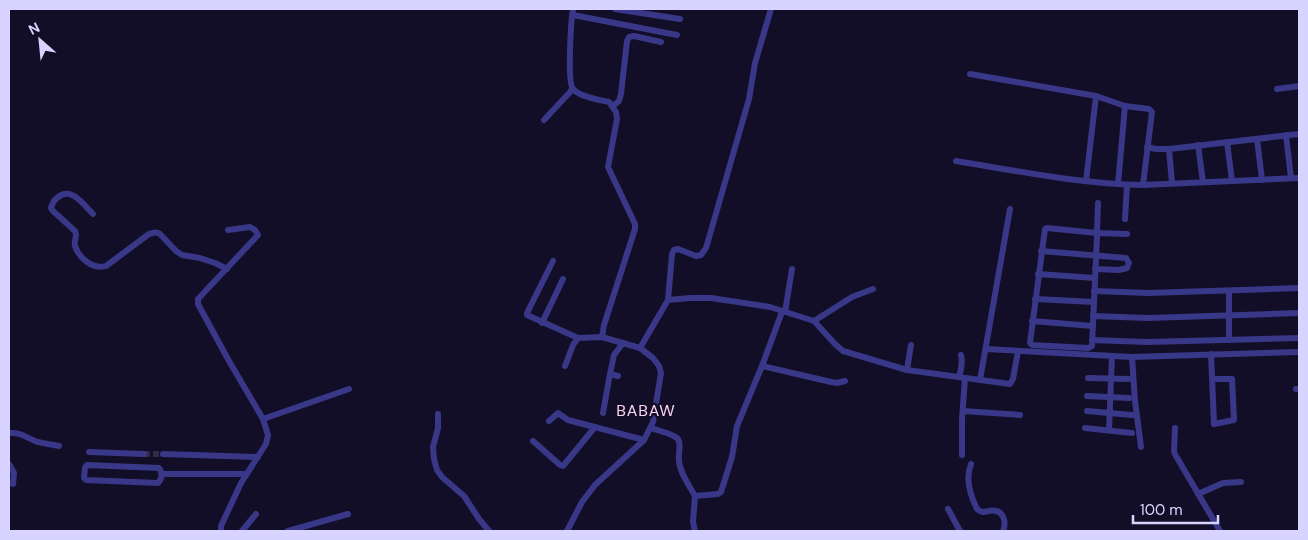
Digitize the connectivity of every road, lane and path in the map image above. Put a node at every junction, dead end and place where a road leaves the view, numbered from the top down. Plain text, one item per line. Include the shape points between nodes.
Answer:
1 (615, 9) edge
2 (771, 9) edge
3 (573, 12) edge
4 (645, 14) junction
5 (680, 19) dead end
6 (642, 28) junction
7 (677, 35) dead end
8 (661, 42) dead end
9 (970, 74) dead end
10 (1299, 86) edge
11 (572, 88) junction
12 (1277, 89) dead end
13 (1096, 96) junction
14 (613, 106) junction
15 (1125, 106) junction
16 (544, 120) dead end
17 (1299, 134) edge
18 (1286, 135) junction
19 (1256, 139) junction
20 (1228, 142) junction
21 (1198, 145) junction
22 (1147, 147) junction
23 (1169, 149) junction
24 (956, 161) dead end
25 (1291, 178) junction
26 (1299, 178) edge
27 (1262, 180) junction
28 (1232, 181) junction
29 (1086, 182) junction
30 (1203, 182) junction
31 (1118, 184) junction
32 (1127, 184) junction
33 (1172, 184) junction
34 (1143, 185) junction
35 (1098, 203) dead end
36 (1010, 209) dead end
37 (94, 214) dead end
38 (1125, 219) dead end
39 (228, 230) dead end
40 (1097, 233) junction
41 (1127, 234) dead end
42 (1041, 251) junction
43 (1096, 255) junction
44 (553, 260) dead end
45 (227, 269) junction
46 (792, 269) dead end
47 (1095, 269) junction
48 (1038, 274) junction
49 (1095, 278) junction
50 (563, 279) dead end
51 (1299, 288) edge
52 (873, 289) dead end
53 (1094, 291) junction
54 (1229, 291) junction
55 (1035, 299) junction
56 (668, 300) junction
57 (1094, 302) junction
58 (783, 312) junction
59 (1299, 313) edge
60 (1229, 315) junction
61 (1093, 316) junction
62 (814, 321) junction
63 (1032, 321) junction
64 (542, 323) junction
65 (1092, 326) junction
66 (602, 337) junction
67 (578, 338) junction
68 (1299, 338) edge
69 (1092, 340) junction
70 (1228, 340) junction
71 (623, 343) junction
72 (911, 345) dead end
73 (640, 348) junction
74 (986, 349) junction
75 (1018, 351) junction
76 (1299, 352) edge
77 (1211, 354) junction
78 (961, 355) dead end
79 (1112, 356) junction
80 (1132, 357) junction
81 (565, 366) dead end
82 (762, 366) junction
83 (907, 370) junction
84 (610, 374) junction
85 (618, 376) dead end
86 (962, 378) junction
87 (1088, 378) dead end
88 (1111, 378) junction
89 (1213, 379) junction
90 (980, 380) junction
91 (1129, 380) dead end
92 (845, 381) dead end
93 (349, 389) dead end
94 (1087, 396) dead end
95 (1111, 397) junction
96 (1129, 398) dead end
97 (963, 411) junction
98 (1088, 411) dead end
99 (604, 412) dead end
100 (1110, 412) junction
101 (438, 414) dead end
102 (1020, 415) dead end
103 (1132, 415) dead end
104 (263, 419) junction
105 (549, 421) dead end
106 (595, 427) junction
107 (651, 428) junction
108 (1085, 428) dead end
109 (1175, 428) dead end
110 (1109, 430) junction
111 (9, 433) edge
112 (1132, 433) dead end
113 (644, 440) junction
114 (533, 441) dead end
115 (59, 446) dead end
116 (1140, 447) dead end
117 (88, 452) dead end
118 (144, 454) tunnel mouth
119 (163, 454) tunnel mouth
120 (962, 454) dead end
121 (258, 457) junction
122 (9, 464) edge
123 (971, 464) dead end
124 (162, 474) junction
125 (247, 474) junction
126 (1241, 482) dead end
127 (13, 484) dead end
128 (1198, 494) junction
129 (695, 496) junction
130 (948, 509) dead end
131 (256, 514) dead end
132 (348, 514) dead end
133 (222, 531) edge
134 (242, 531) edge
135 (288, 531) edge
136 (489, 531) edge
137 (567, 531) edge
138 (695, 531) edge
139 (960, 531) edge
140 (1003, 531) edge
141 (1220, 531) edge

1 - 4 street
2 - 56 street via 756,62 750,99 706,248 696,256 678,248 674,250
3 - 6 street
3 - 11 street
4 - 5 street
4 - 6 street
6 - 7 street
8 - 14 street via 629,37 621,94
9 - 13 street
10 - 12 street
11 - 14 street
11 - 16 street
13 - 15 street
13 - 29 street
14 - 66 street via 617,120 608,167 635,229
15 - 22 street via 1151,110
15 - 31 street
17 - 18 street
18 - 19 street
18 - 25 street
19 - 20 street
19 - 27 street
20 - 21 street
20 - 28 street
21 - 23 street
21 - 30 street
22 - 23 street
22 - 34 street
23 - 33 street
24 - 29 street
25 - 26 street
25 - 27 street
27 - 28 street
28 - 30 street
29 - 31 street
30 - 33 street
31 - 32 street
32 - 34 street
32 - 38 street
33 - 34 street
35 - 40 street
36 - 74 street
37 - 45 street via 67,192 51,208 75,231 76,248 96,267 106,266 148,234 158,232 182,255
39 - 45 street via 250,227 258,235
40 - 41 street
40 - 42 street via 1046,228
40 - 43 street
42 - 43 street
42 - 48 street
43 - 47 street
43 - 47 street via 1126,258 1129,264 1119,270
44 - 64 street via 527,313
45 - 104 street via 198,299 198,304
46 - 58 street
47 - 49 street
48 - 49 street
48 - 55 street
49 - 53 street
50 - 64 street
51 - 54 street
52 - 62 street via 852,297
53 - 54 street
53 - 57 street
54 - 60 street
55 - 57 street
55 - 63 street
56 - 58 street via 711,298
56 - 73 street
57 - 61 street
58 - 62 street
58 - 82 street
59 - 60 street
60 - 61 street
60 - 70 street
61 - 65 street
62 - 83 street via 843,351
63 - 65 street
63 - 69 street via 1030,343 1033,345 1088,348 1092,346
64 - 67 street
65 - 69 street
66 - 67 street
66 - 71 street
67 - 81 street
68 - 70 street
69 - 70 street
71 - 73 street
71 - 84 street via 614,355
72 - 83 street
73 - 107 street via 652,358 661,373
74 - 75 street
74 - 90 street
75 - 79 street
75 - 90 street via 1011,383
76 - 77 street
77 - 80 street
77 - 89 street
78 - 86 street
79 - 80 street
79 - 88 street
80 - 116 street
82 - 92 street via 831,382
82 - 129 street via 737,426 721,492
83 - 86 street
84 - 85 street
84 - 99 street
86 - 90 street
86 - 97 street
87 - 88 street
88 - 91 street
88 - 95 street
89 - 89 street via 1232,379 1234,420 1214,424
93 - 104 street
94 - 95 street
95 - 96 street
95 - 100 street
97 - 102 street
97 - 120 street
98 - 100 street
100 - 103 street
100 - 110 street
101 - 136 street via 433,447 437,470 464,496
104 - 121 street via 268,435
105 - 106 street via 558,413 568,420
106 - 113 street
106 - 114 street via 562,466
107 - 113 street
107 - 129 street via 678,439 681,469
108 - 110 street
109 - 128 street via 1174,452
110 - 112 street
111 - 115 street
113 - 137 street via 595,485
117 - 118 street
119 - 121 street
121 - 125 street
122 - 127 street via 14,473
123 - 140 street via 969,483 977,509 1000,513 1005,522
124 - 124 street via 158,483 84,478 87,465 159,468
124 - 125 street
125 - 133 street via 221,526
126 - 128 street via 1223,483
128 - 141 street
129 - 138 street
130 - 139 street
131 - 134 street
132 - 135 street

